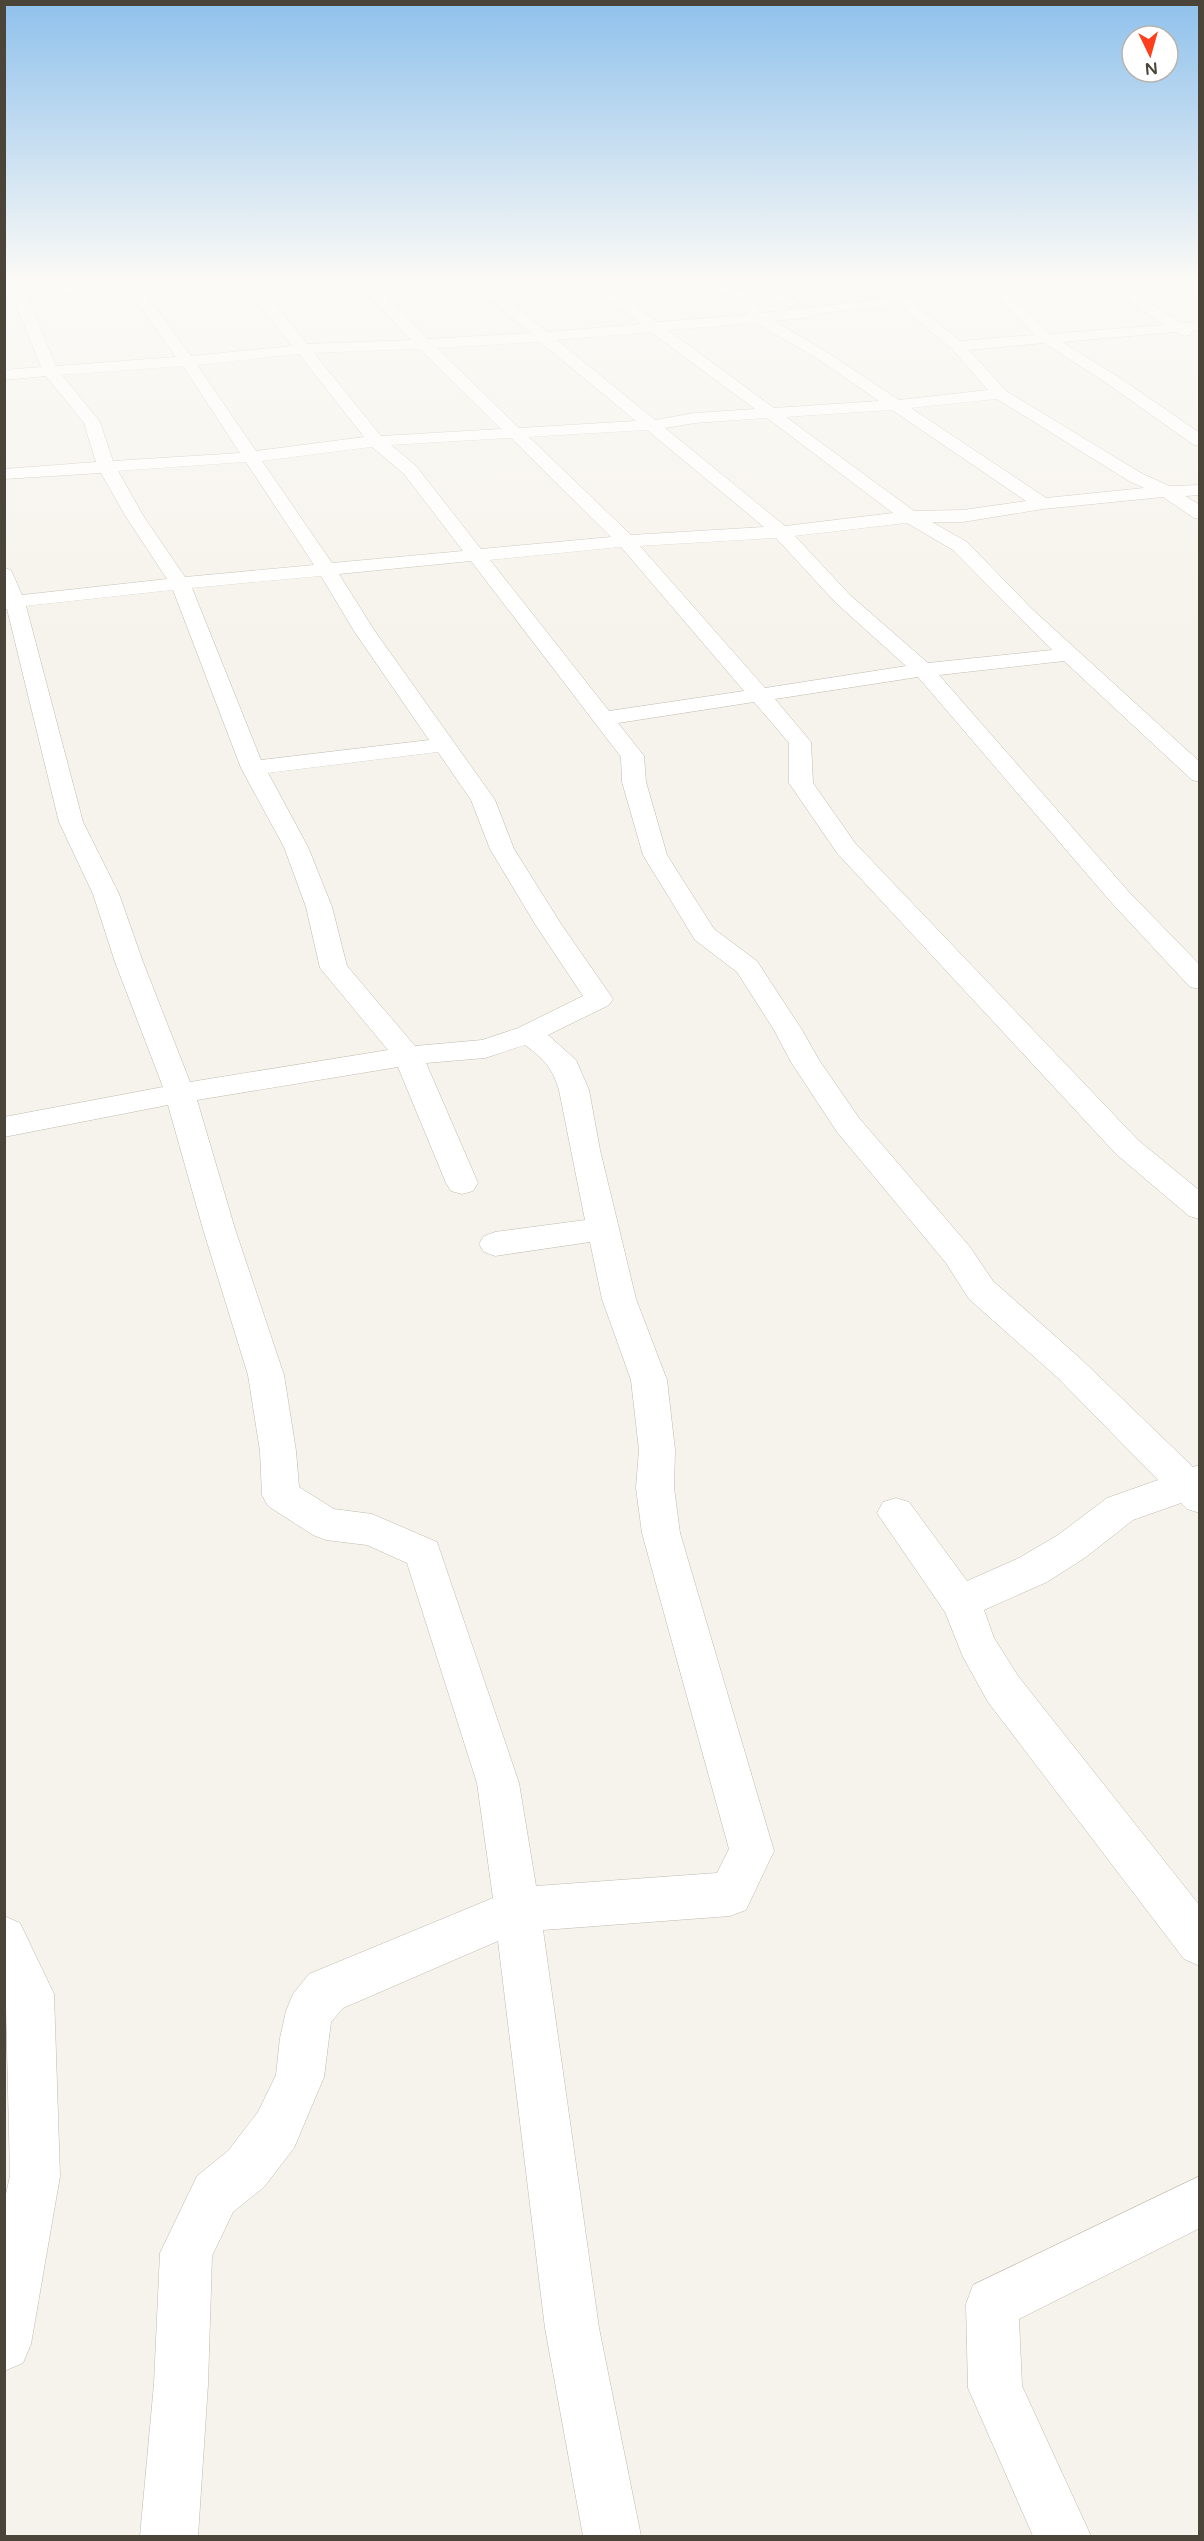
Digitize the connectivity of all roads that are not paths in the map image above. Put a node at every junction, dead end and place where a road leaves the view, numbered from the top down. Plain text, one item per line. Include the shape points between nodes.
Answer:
1 (70, 396) edge
2 (210, 396) edge
3 (340, 396) edge
4 (479, 396) edge
5 (616, 396) edge
6 (747, 396) edge
7 (881, 396) edge
8 (985, 396) edge
9 (1003, 396) edge
10 (1135, 396) edge
11 (895, 405) junction
12 (769, 412) junction
13 (652, 424) junction
14 (516, 433) junction
15 (376, 441) junction
16 (1200, 441) edge
17 (250, 457) junction
18 (107, 468) junction
19 (4, 474) edge
20 (1200, 490) edge
21 (1166, 491) junction
22 (1043, 504) junction
23 (1200, 513) edge
24 (910, 517) junction
25 (781, 532) junction
26 (626, 542) junction
27 (476, 556) junction
28 (327, 570) junction
29 (4, 574) edge
30 (180, 583) junction
31 (10, 603) edge
32 (1070, 654) junction
33 (923, 670) junction
34 (758, 693) junction
35 (602, 718) junction
36 (443, 745) junction
37 (1191, 758) edge
38 (253, 768) junction
39 (1200, 775) edge
40 (1200, 981) edge
41 (528, 1034) junction
42 (408, 1056) junction
43 (180, 1093) junction
44 (4, 1127) edge
45 (462, 1183) dead end
46 (1200, 1208) edge
47 (602, 1229) junction
48 (495, 1244) dead end
49 (1195, 1487) edge
50 (896, 1513) dead end
51 (962, 1604) junction
52 (517, 1910) junction
53 (4, 1939) edge
54 (1200, 1943) edge
55 (1200, 2201) edge
56 (4, 2344) edge
57 (169, 2536) edge
58 (612, 2536) edge
59 (1062, 2536) edge

1 - 18 street via 92,422
2 - 17 street
3 - 15 street
4 - 14 street
5 - 13 street
6 - 12 street
7 - 11 street
8 - 11 street
9 - 21 street via 1135,477
10 - 16 street
11 - 12 street
11 - 22 street
12 - 13 street
12 - 24 street
13 - 14 street
13 - 25 street
14 - 15 street
14 - 26 street
15 - 17 street
15 - 27 street via 410,471
17 - 18 street
17 - 28 street
18 - 19 street
18 - 30 street
20 - 21 street
21 - 22 street
21 - 23 street
22 - 24 street via 963,516
24 - 25 street
24 - 32 street via 960,546
25 - 26 street
25 - 33 street via 843,600
26 - 27 street
26 - 34 street
27 - 28 street
27 - 35 street
28 - 30 street
28 - 36 street
29 - 31 street
30 - 31 street
30 - 38 street
31 - 43 street via 71,822 106,894
32 - 33 street
32 - 37 street
33 - 34 street
33 - 40 street via 1119,896
34 - 35 street
34 - 46 street via 800,742 801,783 846,848 1127,1147
35 - 49 street via 632,756 634,782 655,855 704,934 747,967 848,1125 958,1255 981,1290
36 - 38 street
36 - 41 street via 483,800 502,849 599,999
37 - 39 street
38 - 42 street via 296,847 319,907 334,968
41 - 42 street via 485,1049
41 - 47 street via 566,1067
42 - 43 street
42 - 45 street
43 - 44 street
43 - 52 street via 266,1375 281,1495 326,1524 372,1530 423,1553 498,1783
47 - 48 street
47 - 52 street via 619,1299 649,1380 661,1533 752,1851 730,1894
49 - 51 street via 1120,1509 1033,1570
50 - 51 street
51 - 54 street via 973,1636 1002,1689
52 - 57 street via 326,1991 309,2011 300,2077 276,2130 246,2169 215,2194 186,2253
52 - 58 street via 572,2328
53 - 56 street via 31,1994 35,2176
55 - 59 street via 992,2304 995,2388

